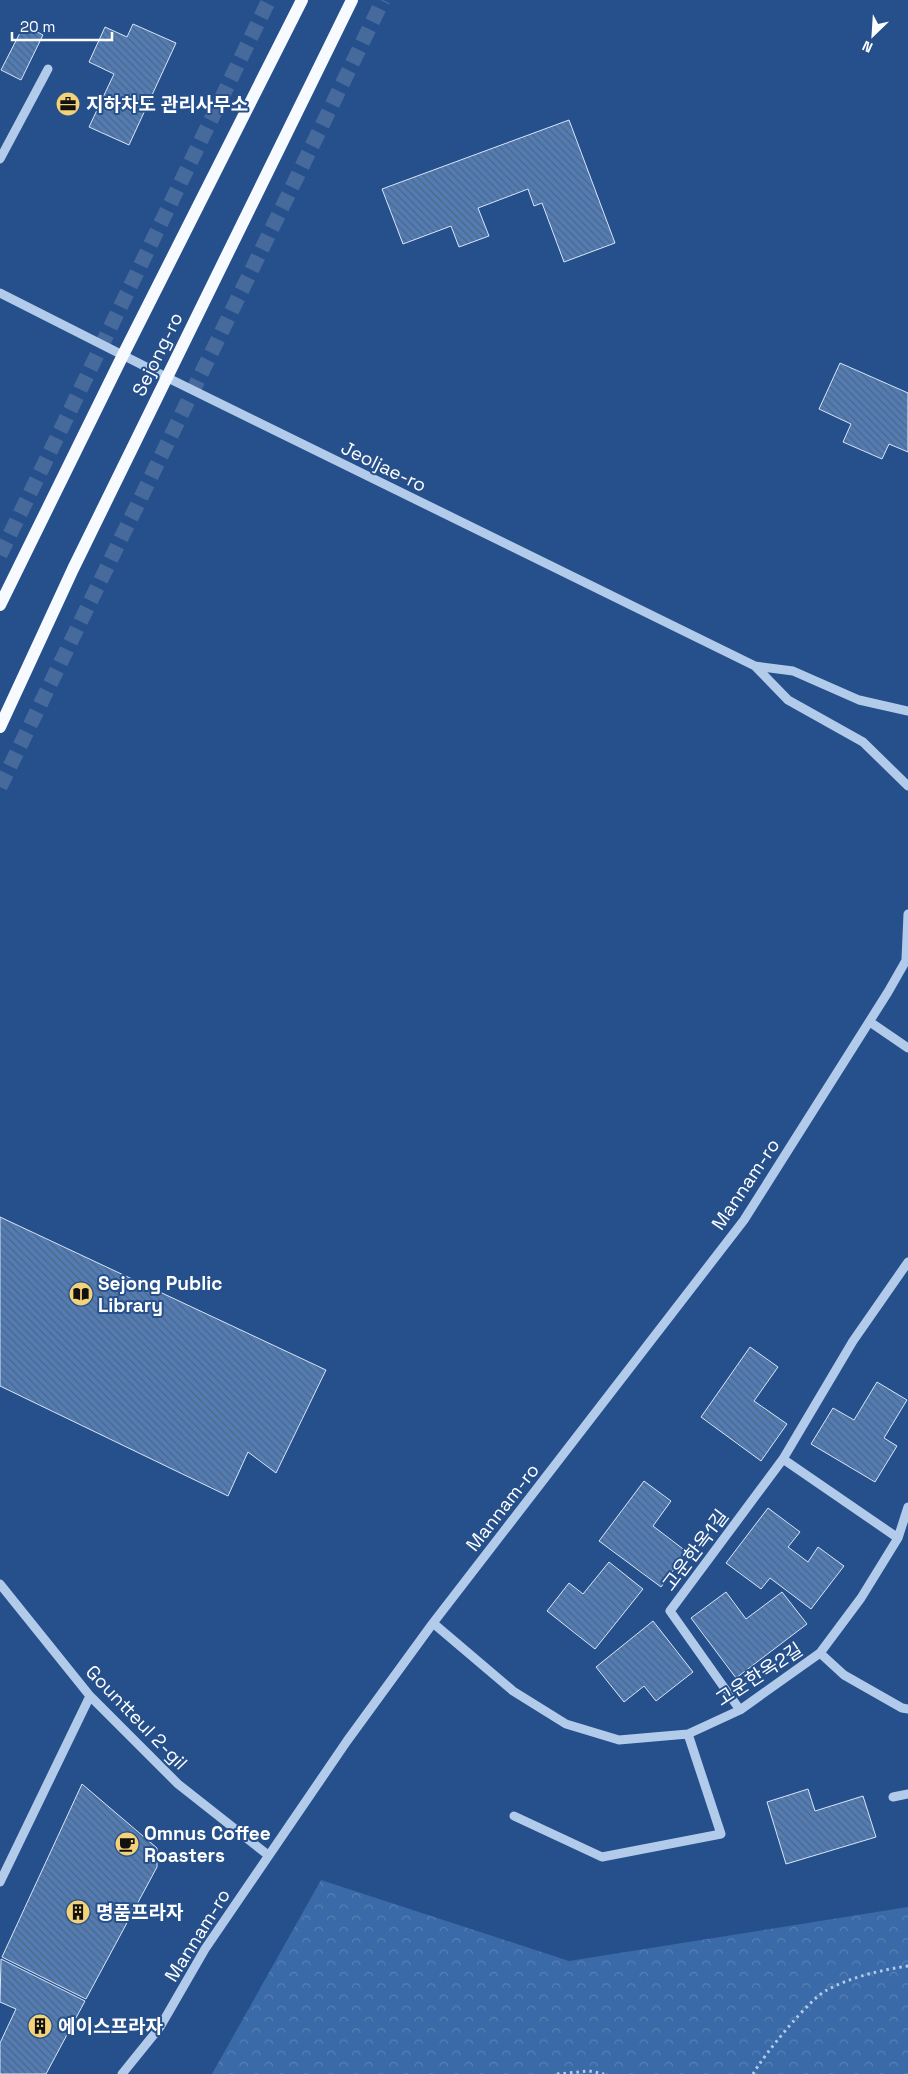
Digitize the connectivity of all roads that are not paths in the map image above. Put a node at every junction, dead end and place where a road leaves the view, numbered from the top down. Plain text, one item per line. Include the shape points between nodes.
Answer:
1 (302, 0) edge
2 (352, 0) edge
3 (48, 69) dead end
4 (0, 159) edge
5 (0, 293) edge
6 (123, 355) junction
7 (166, 377) junction
8 (0, 605) edge
9 (756, 666) junction
10 (908, 711) edge
11 (0, 727) edge
12 (908, 786) edge
13 (908, 914) edge
14 (907, 958) edge
15 (870, 1022) junction
16 (908, 1048) edge
17 (908, 1262) edge
18 (782, 1459) junction
19 (908, 1507) edge
20 (898, 1538) junction
21 (0, 1584) edge
22 (433, 1623) junction
23 (820, 1653) junction
24 (90, 1696) junction
25 (908, 1709) edge
26 (740, 1710) junction
27 (688, 1734) junction
28 (908, 1794) edge
29 (893, 1797) dead end
30 (514, 1816) dead end
31 (268, 1855) junction
32 (0, 1882) edge
33 (122, 2074) edge

1 - 6 main road, Sejong-ro
2 - 7 main road, Sejong-ro
3 - 4 street
5 - 6 street, Jeoljae-ro
6 - 7 street, Jeoljae-ro
6 - 8 main road, Sejong-ro
7 - 9 street, Jeoljae-ro
7 - 11 main road, Sejong-ro
9 - 10 street via 793,671 859,700
9 - 12 street via 788,700 863,742
13 - 14 street
14 - 15 street, Mannam-ro
15 - 16 street
15 - 22 street, Mannam-ro via 744,1220
17 - 18 street, 고운한옥1길 via 853,1341
18 - 20 street
18 - 26 street, 고운한옥1길 via 670,1611
19 - 20 street, 고운한옥2길
20 - 23 street, 고운한옥2길 via 862,1598
21 - 24 street, Gountteul 2-gil
22 - 27 street, 고운한옥2길 via 513,1691 566,1724 619,1740
22 - 31 street, Mannam-ro
23 - 25 street via 844,1675
23 - 26 street, 고운한옥2길
24 - 31 street, Gountteul 2-gil via 178,1784
24 - 32 street
26 - 27 street, 고운한옥2길
27 - 30 street via 721,1834 602,1857
28 - 29 street
31 - 33 street, Mannam-ro via 205,1949 160,2027

